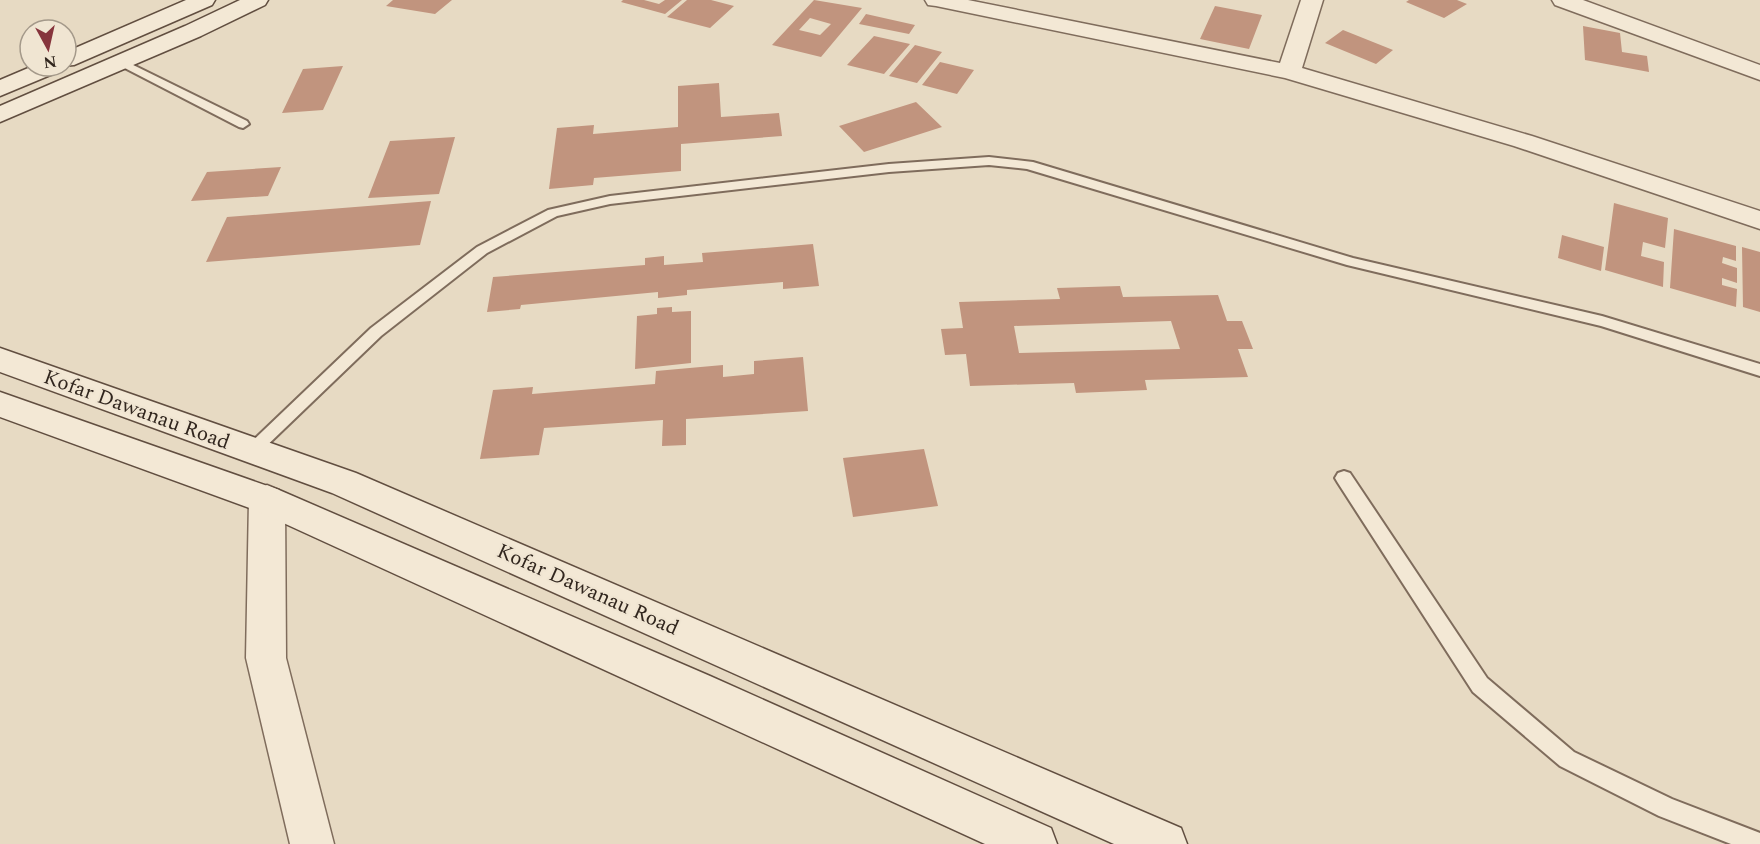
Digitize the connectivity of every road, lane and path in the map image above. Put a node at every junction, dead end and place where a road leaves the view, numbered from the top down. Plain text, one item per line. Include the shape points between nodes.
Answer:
1 (204, 0) edge
2 (257, 0) edge
3 (936, 0) edge
4 (1312, 0) edge
5 (1563, 0) edge
6 (78, 55) edge
7 (121, 62) junction
8 (1289, 72) junction
9 (1760, 73) edge
10 (24, 78) edge
11 (0, 88) edge
12 (0, 115) edge
13 (243, 124) dead end
14 (1760, 220) edge
15 (0, 360) edge
16 (1760, 370) edge
17 (0, 404) edge
18 (251, 450) junction
19 (1344, 478) dead end
20 (267, 500) junction
21 (1019, 841) edge
22 (312, 844) edge
23 (1165, 844) edge
24 (1760, 844) edge

1 - 6 street
2 - 7 street
3 - 8 street
4 - 8 street
5 - 9 street
7 - 12 street
7 - 13 lane
8 - 14 street via 1523,141
10 - 11 street
15 - 18 street, Kofar Dawanau Road
16 - 18 lane via 1602,321 1352,262 1028,165 989,161 889,168 610,200 553,213 482,250 385,325
17 - 20 street, Kofar Dawanau Road
18 - 23 street, Kofar Dawanau Road via 344,483
19 - 24 lane via 1480,685 1567,759 1667,808
20 - 21 street, Kofar Dawanau Road via 696,690
20 - 22 street via 266,658

